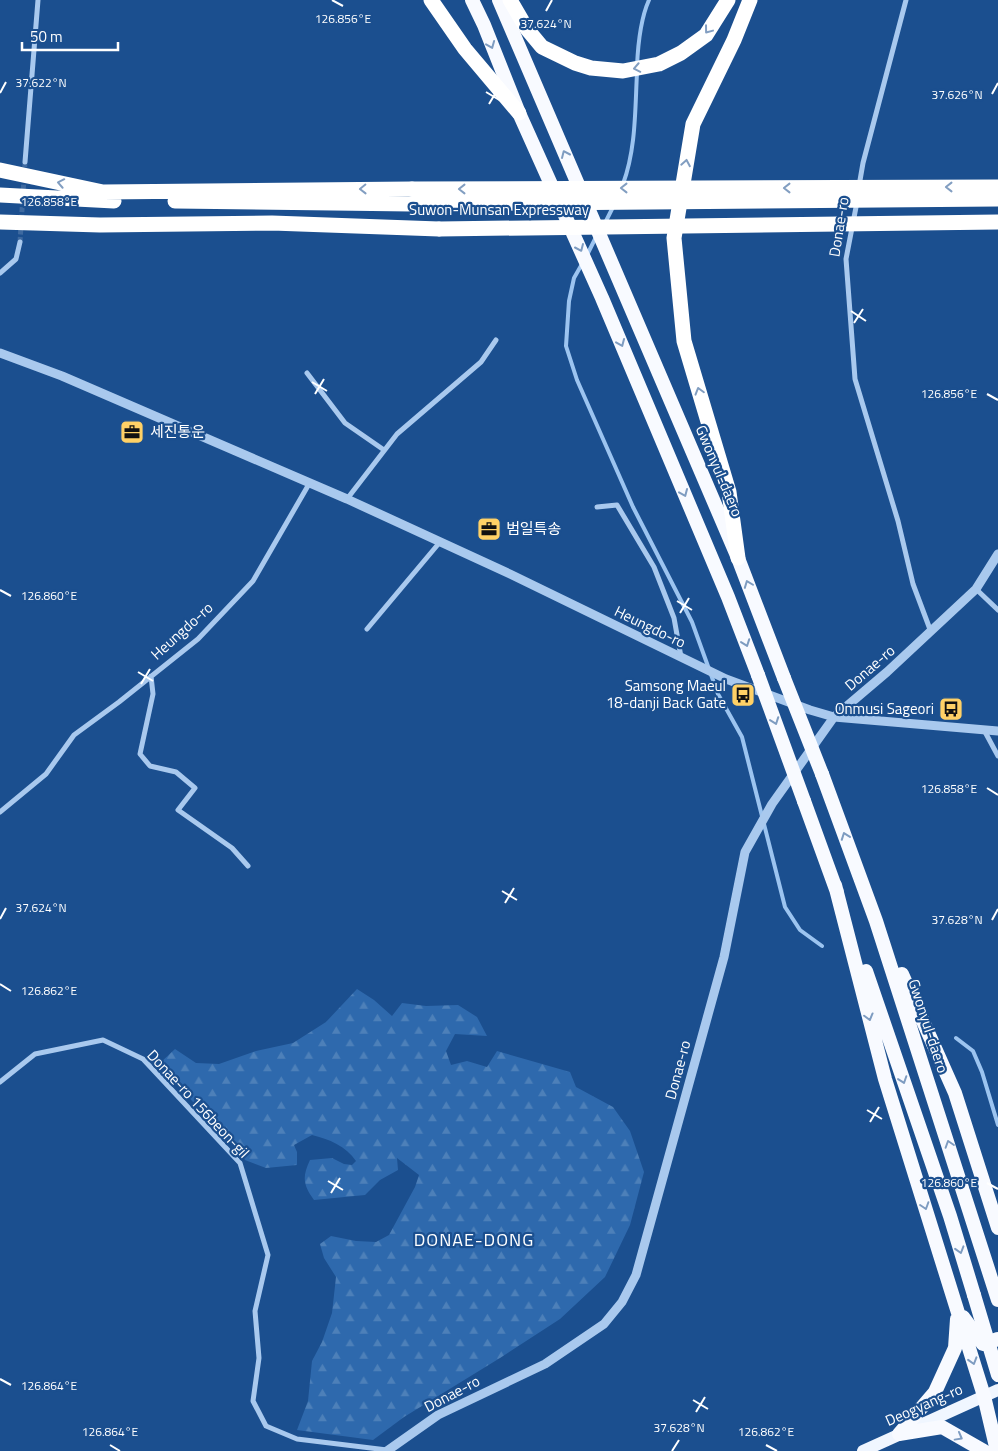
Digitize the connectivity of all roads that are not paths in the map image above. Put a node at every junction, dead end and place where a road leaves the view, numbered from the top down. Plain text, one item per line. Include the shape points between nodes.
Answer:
1 (38, 0) edge
2 (431, 0) edge
3 (472, 0) edge
4 (500, 0) edge
5 (510, 0) edge
6 (728, 0) edge
7 (750, 0) edge
8 (906, 0) edge
9 (519, 113) junction
10 (25, 162) tunnel mouth
11 (0, 170) edge
12 (998, 187) edge
13 (0, 195) edge
14 (411, 196) junction
15 (998, 199) edge
16 (0, 222) edge
17 (998, 222) edge
18 (20, 242) tunnel mouth
19 (0, 273) edge
20 (496, 340) dead end
21 (0, 353) edge
22 (307, 373) dead end
23 (384, 450) junction
24 (309, 484) junction
25 (346, 499) junction
26 (597, 507) dead end
27 (440, 542) junction
28 (998, 554) edge
29 (738, 558) junction
30 (976, 589) junction
31 (998, 610) edge
32 (368, 629) dead end
33 (931, 632) junction
34 (685, 658) junction
35 (151, 676) junction
36 (834, 717) junction
37 (984, 730) junction
38 (998, 731) edge
39 (998, 756) edge
40 (0, 812) edge
41 (248, 866) dead end
42 (862, 882) junction
43 (835, 885) junction
44 (0, 1082) edge
45 (998, 1228) edge
46 (997, 1296) edge
47 (957, 1309) junction
48 (998, 1339) edge
49 (998, 1375) edge
50 (998, 1390) edge
51 (984, 1396) junction
52 (899, 1434) junction
53 (388, 1451) edge
54 (863, 1451) edge
55 (984, 1451) edge
56 (997, 1451) edge

1 - 10 street
2 - 9 highway via 465,49
3 -> 9 highway
29 -> 4 highway, Gwonyul-daero, bridge
6 -> 5 highway via 706,35 681,53 658,64 623,71 591,68 542,46 527,29
29 -> 7 highway via 729,492 684,341 674,238 693,124
8 - 33 street, Donae-ro via 863,163 846,259 855,379 898,521 913,584
9 -> 43 highway, bridge via 602,298 738,621
14 -> 11 highway via 104,192
12 -> 14 highway, bridge
13 - 14 highway, Suwon-Munsan Expressway via 97,200
14 - 15 highway, Suwon-Munsan Expressway, bridge
16 - 17 highway, Suwon-Munsan Expressway, bridge via 100,225 272,223 438,229
18 - 19 street via 16,260
20 - 23 street via 481,362 397,434
21 - 24 street, Heungdo-ro via 62,376
22 - 23 street via 345,423
23 - 25 street
24 - 25 street, Heungdo-ro
24 - 35 street, Heungdo-ro via 253,581 198,639
25 - 27 street, Heungdo-ro
26 - 34 street via 617,505 654,568 674,618
27 - 32 street
27 - 34 street, Heungdo-ro
28 - 30 street, Donae-ro
42 -> 29 highway, Gwonyul-daero, bridge
30 - 31 street
30 - 33 street, Donae-ro
33 - 36 street, Donae-ro
34 - 36 street, Heungdo-ro via 726,679
35 - 40 street, Heungdo-ro via 74,735 46,774
35 - 41 street via 153,694 140,754 150,766 176,772 195,788 178,810 232,848
36 - 37 street, Heungdo-ro
36 - 53 street, Donae-ro via 772,804 745,852 724,957 638,1267 622,1302 604,1324 545,1364 438,1415
37 - 38 street, Heungdo-ro
37 - 39 street
42 - 45 highway via 954,1093
46 -> 42 highway, Gwonyul-daero
43 -> 47 highway via 885,1079
43 -> 49 highway, bridge via 950,1216
44 - 53 street, Donae-ro 156beon-gil via 35,1054 102,1040 143,1059 240,1163 268,1255 255,1311 260,1358 253,1401 266,1426 297,1439
47 - 48 highway via 983,1344
47 -> 51 highway
47 - 52 highway via 955,1348 935,1392
50 - 51 main road, Deogyang-ro
51 - 52 main road, Deogyang-ro
51 - 56 highway
52 - 54 main road, Deogyang-ro
52 -> 55 highway via 942,1427

